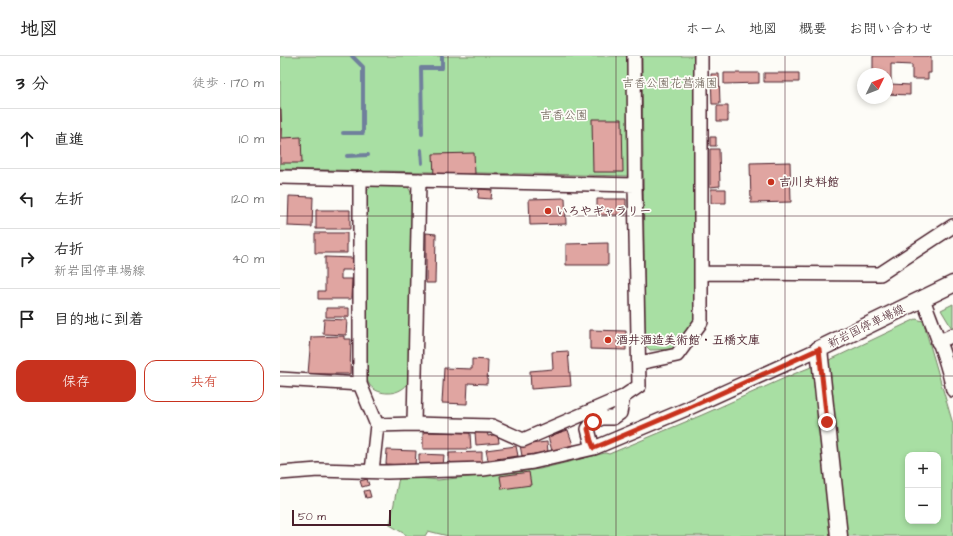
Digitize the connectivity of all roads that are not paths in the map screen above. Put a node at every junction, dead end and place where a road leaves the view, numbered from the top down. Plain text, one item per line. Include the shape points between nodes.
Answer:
1 (634, 56) edge
2 (700, 56) edge
3 (280, 177) edge
4 (360, 178) junction
5 (419, 180) junction
6 (635, 185) junction
7 (953, 226) edge
8 (701, 273) junction
9 (953, 284) edge
10 (923, 299) junction
11 (953, 335) edge
12 (938, 342) junction
13 (819, 349) junction
14 (639, 363) junction
15 (280, 379) edge
16 (360, 384) junction
17 (953, 390) edge
18 (623, 397) junction
19 (414, 424) junction
20 (377, 425) junction
21 (594, 448) junction
22 (372, 471) junction
23 (280, 473) edge
24 (839, 536) edge

1 - 6 street
2 - 8 street
3 - 4 street
4 - 5 street
4 - 16 street
5 - 6 street
5 - 19 street
6 - 14 street
7 - 8 street via 880,274
8 - 14 street via 701,322 677,355
9 - 10 main road, 新岩国停車場線
10 - 12 street
10 - 13 main road, 新岩国停車場線
11 - 12 street
12 - 17 street
13 - 21 street
13 - 24 main road, 新岩国停車場線
14 - 18 street via 639,386
15 - 16 street
16 - 20 street
18 - 19 street via 523,440 492,426
18 - 21 street via 620,413 613,418 602,418 593,422 588,429
19 - 20 street
20 - 22 street
21 - 22 street via 533,462 483,469
22 - 23 street via 318,470

